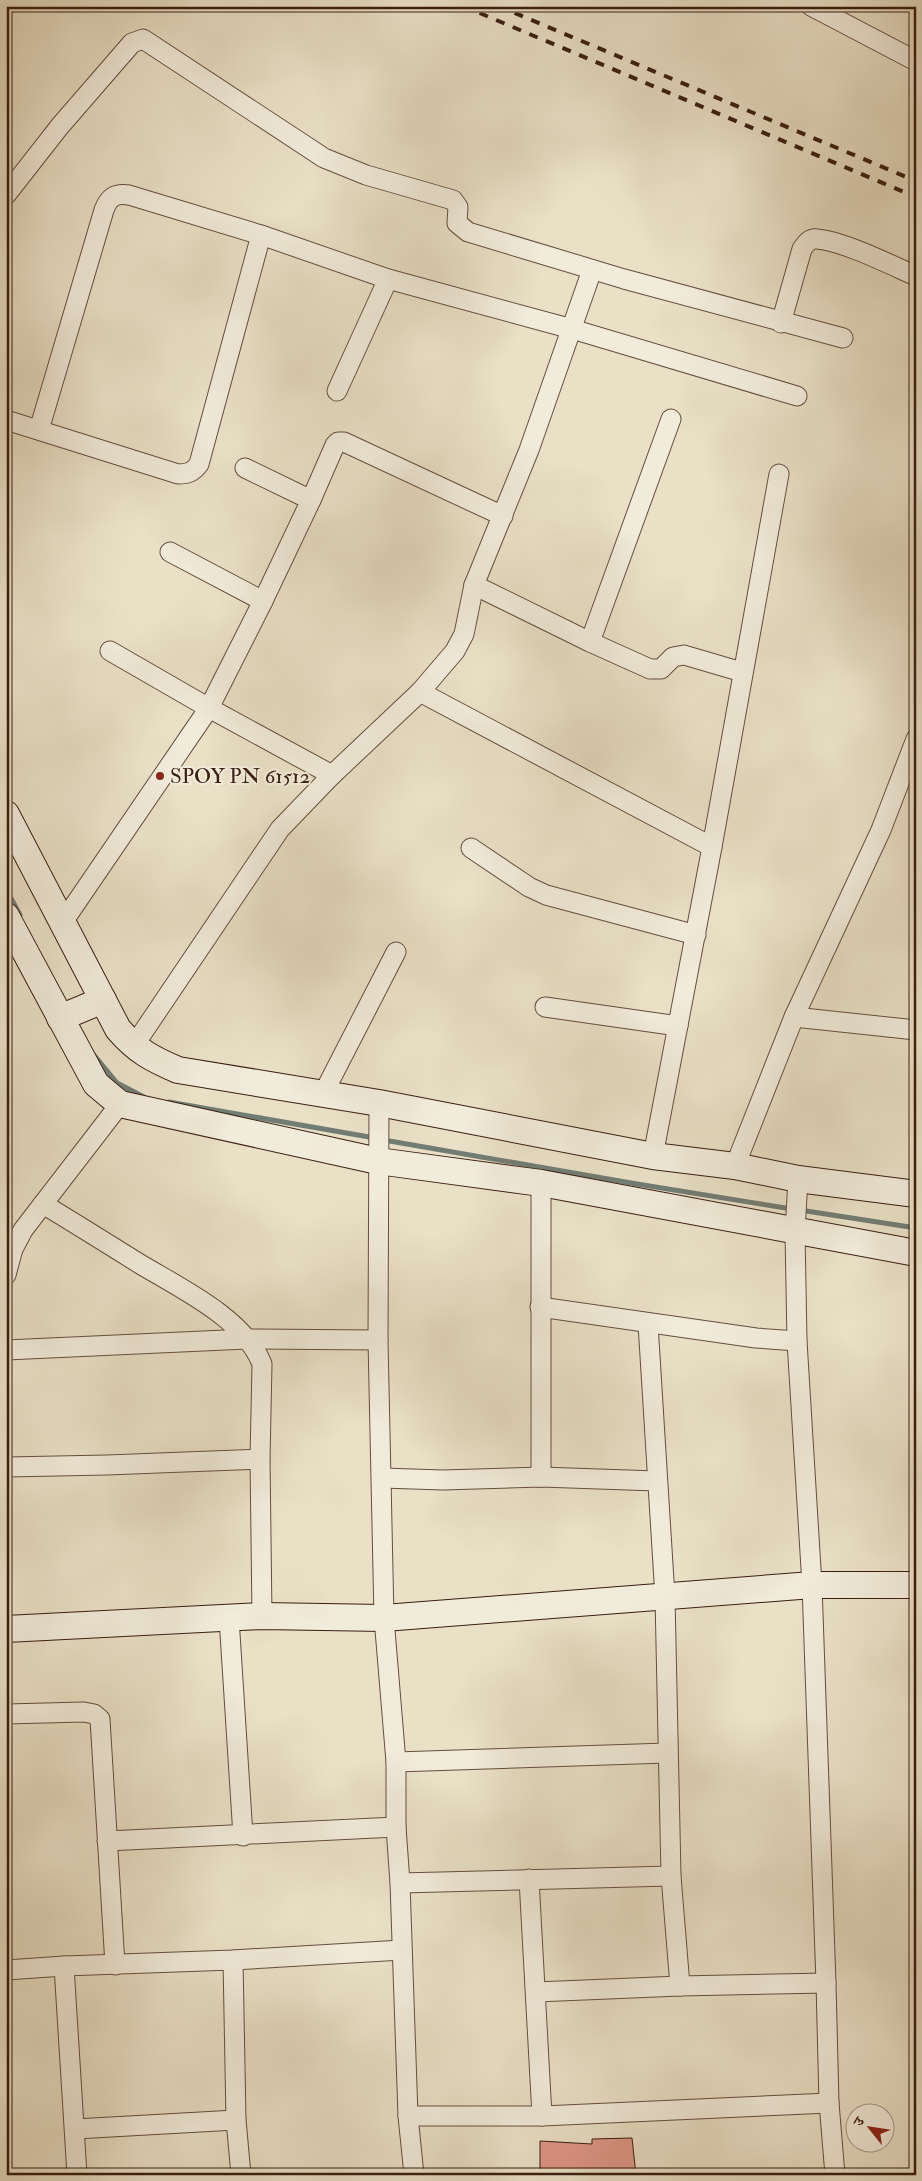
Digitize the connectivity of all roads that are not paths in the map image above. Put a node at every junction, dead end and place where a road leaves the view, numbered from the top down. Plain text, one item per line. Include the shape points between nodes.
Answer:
1 (811, 6) edge
2 (916, 61) edge
3 (6, 195) edge
4 (260, 235) junction
5 (592, 270) junction
6 (916, 276) edge
7 (388, 279) junction
8 (782, 323) junction
9 (572, 329) junction
10 (843, 338) dead end
11 (337, 391) dead end
12 (797, 396) dead end
13 (671, 419) dead end
14 (6, 420) edge
15 (39, 430) junction
16 (245, 468) dead end
17 (779, 474) dead end
18 (311, 500) junction
19 (503, 516) junction
20 (170, 552) dead end
21 (474, 585) junction
22 (263, 601) junction
23 (590, 642) junction
24 (110, 651) dead end
25 (742, 672) junction
26 (420, 692) junction
27 (210, 708) junction
28 (914, 747) edge
29 (332, 775) junction
30 (6, 814) edge
31 (712, 847) junction
32 (472, 848) dead end
33 (6, 916) edge
34 (63, 922) junction
35 (696, 935) junction
36 (396, 952) dead end
37 (97, 1002) junction
38 (545, 1007) dead end
39 (64, 1017) junction
40 (794, 1017) junction
41 (678, 1026) junction
42 (916, 1030) edge
43 (133, 1047) junction
44 (322, 1094) junction
45 (120, 1104) junction
46 (379, 1109) junction
47 (378, 1152) junction
48 (653, 1156) junction
49 (735, 1166) junction
50 (541, 1183) junction
51 (798, 1186) junction
52 (916, 1194) edge
53 (43, 1204) junction
54 (796, 1227) junction
55 (916, 1253) edge
56 (6, 1275) edge
57 (540, 1307) junction
58 (648, 1324) junction
59 (247, 1339) junction
60 (378, 1340) junction
61 (797, 1341) junction
62 (6, 1350) edge
63 (260, 1459) junction
64 (6, 1467) edge
65 (541, 1477) junction
66 (382, 1478) junction
67 (657, 1481) junction
68 (812, 1585) junction
69 (916, 1585) edge
70 (664, 1597) junction
71 (262, 1616) junction
72 (229, 1618) junction
73 (384, 1618) junction
74 (6, 1628) edge
75 (6, 1714) edge
76 (667, 1753) junction
77 (396, 1762) junction
78 (396, 1827) junction
79 (243, 1836) junction
80 (107, 1841) junction
81 (671, 1876) junction
82 (529, 1879) junction
83 (400, 1883) junction
84 (402, 1950) junction
85 (233, 1960) junction
86 (115, 1965) junction
87 (64, 1966) junction
88 (6, 1970) edge
89 (826, 1983) junction
90 (680, 1986) junction
91 (536, 1992) junction
92 (829, 2103) junction
93 (408, 2116) junction
94 (542, 2116) junction
95 (236, 2120) junction
96 (75, 2129) junction
97 (76, 2175) edge
98 (241, 2175) edge
99 (414, 2175) edge
100 (835, 2175) edge

1 - 2 street
3 - 5 street via 132,43 144,39 324,158 366,175 454,200 458,207 457,223 462,230
4 - 7 street
4 - 15 street via 128,195 119,194 108,201
4 - 15 street via 199,464 194,470 178,474
5 - 8 street
5 - 9 street
6 - 8 street via 833,243 816,238 810,240 802,249
7 - 9 street
7 - 11 street
8 - 10 street
9 - 12 street
9 - 19 street
13 - 23 street
14 - 15 street
16 - 18 street
17 - 25 street
18 - 19 street via 335,445 344,442
18 - 22 street
19 - 21 street
20 - 22 street
21 - 23 street
21 - 26 street via 460,642
22 - 27 street
23 - 25 street via 650,669 661,669 673,657 684,655
24 - 27 street
25 - 31 street
26 - 29 street
26 - 31 street
27 - 29 street
27 - 34 street
28 - 40 street via 882,830
29 - 43 street via 280,829
30 - 34 main road
31 - 35 street
32 - 35 street via 546,895
33 - 39 main road
34 - 37 main road
35 - 41 street
36 - 44 street
37 - 39 main road
37 - 43 main road
38 - 41 street
39 - 45 main road via 96,1084
40 - 42 street
40 - 49 street
41 - 48 street
43 - 44 main road via 178,1070
44 - 46 main road
45 - 47 main road
45 - 53 street
46 - 47 street
46 - 48 main road
47 - 50 main road
47 - 60 street
48 - 49 main road
49 - 51 main road
50 - 54 main road
50 - 57 street
51 - 52 main road
51 - 54 street
53 - 56 street via 13,1249
53 - 59 street via 213,1309
54 - 55 main road
54 - 61 street
57 - 58 street
57 - 65 street
58 - 61 street
58 - 67 street
59 - 60 street
59 - 62 street
59 - 63 street via 262,1364
60 - 66 street
61 - 68 street
63 - 64 street
63 - 71 street
65 - 66 street
65 - 67 street
66 - 73 street
67 - 70 street
68 - 69 main road
68 - 70 main road
68 - 89 street
70 - 73 main road
70 - 76 street
71 - 72 main road
71 - 73 main road
72 - 74 main road
72 - 79 street
73 - 77 street
75 - 80 street via 84,1712 100,1719
76 - 77 street
76 - 81 street
77 - 78 street
78 - 79 street
78 - 83 street
79 - 80 street
80 - 86 street
81 - 82 street
81 - 90 street
82 - 83 street
82 - 91 street
83 - 84 street
84 - 85 street
84 - 93 street
85 - 86 street
85 - 95 street
86 - 87 street
87 - 88 street
87 - 96 street
89 - 90 street
89 - 92 street
90 - 91 street
91 - 94 street
92 - 94 street
92 - 100 street
93 - 94 street
93 - 99 street
95 - 96 street
95 - 98 street
96 - 97 street

